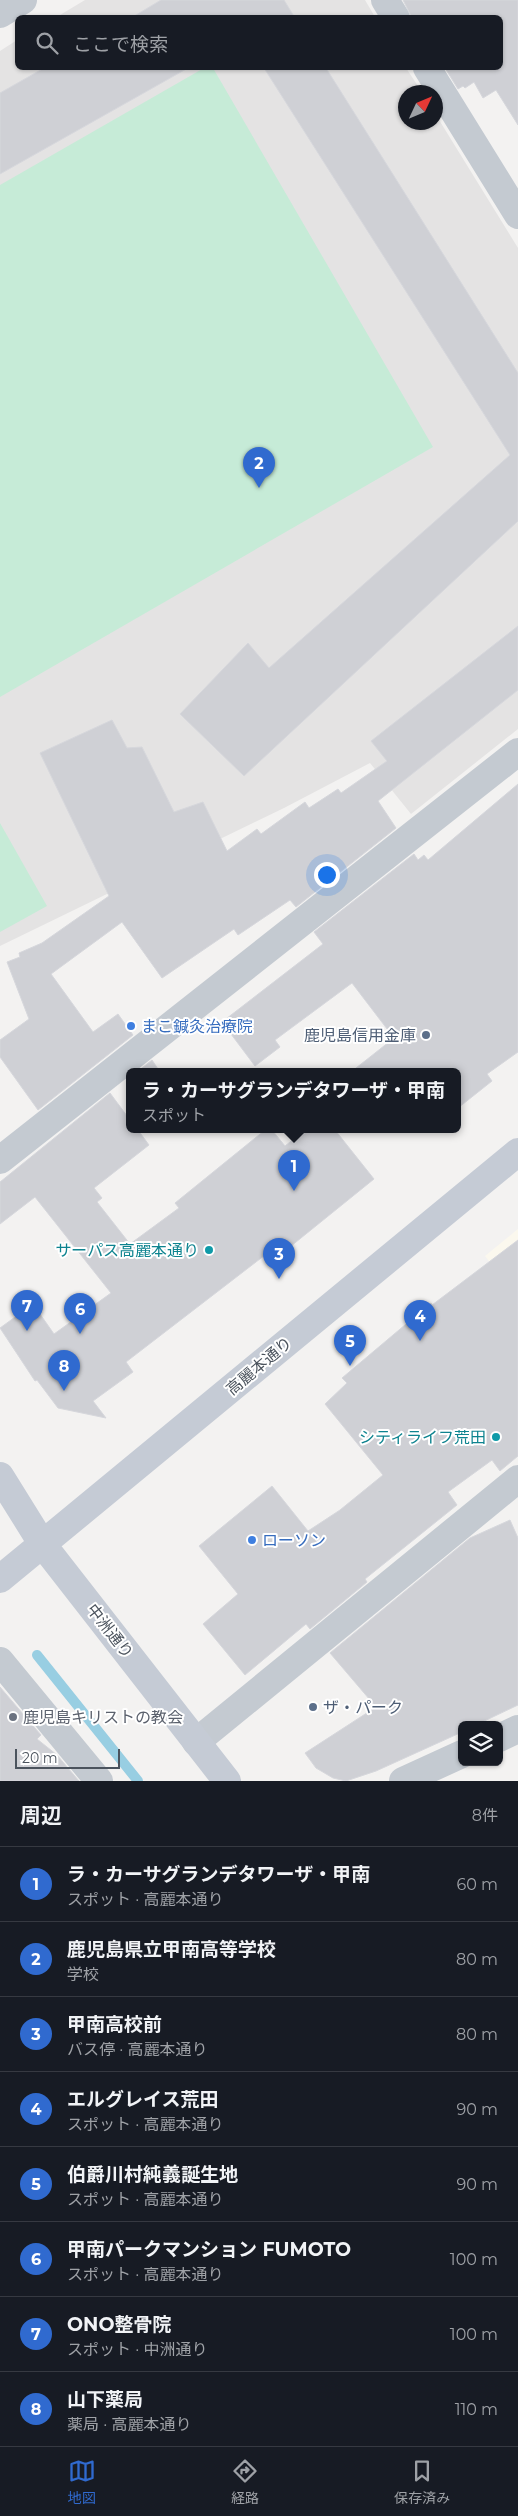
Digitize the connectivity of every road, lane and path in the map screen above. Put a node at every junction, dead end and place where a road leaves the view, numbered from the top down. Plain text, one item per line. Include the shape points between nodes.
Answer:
1 (23, 0) edge
2 (386, 0) edge
3 (0, 14) edge
4 (394, 15) edge
5 (428, 70) edge
6 (518, 215) edge
7 (518, 752) edge
8 (518, 1152) edge
9 (0, 1160) edge
10 (0, 1476) edge
11 (518, 1479) edge
12 (43, 1545) junction
13 (0, 1579) edge
14 (0, 1661) edge
15 (518, 1729) edge
16 (503, 1736) edge
17 (196, 1742) junction
18 (458, 1756) edge
19 (99, 1781) edge
20 (227, 1781) edge
21 (403, 1781) edge

1 - 3 street
2 - 4 street
5 - 6 street
7 - 9 street
8 - 12 street, 高麗本通り
10 - 12 street, 中洲通り
11 - 17 street
12 - 13 street, 高麗本通り
12 - 17 street, 中洲通り
14 - 19 street
15 - 16 street
17 - 20 street, 中洲通り
18 - 21 street

